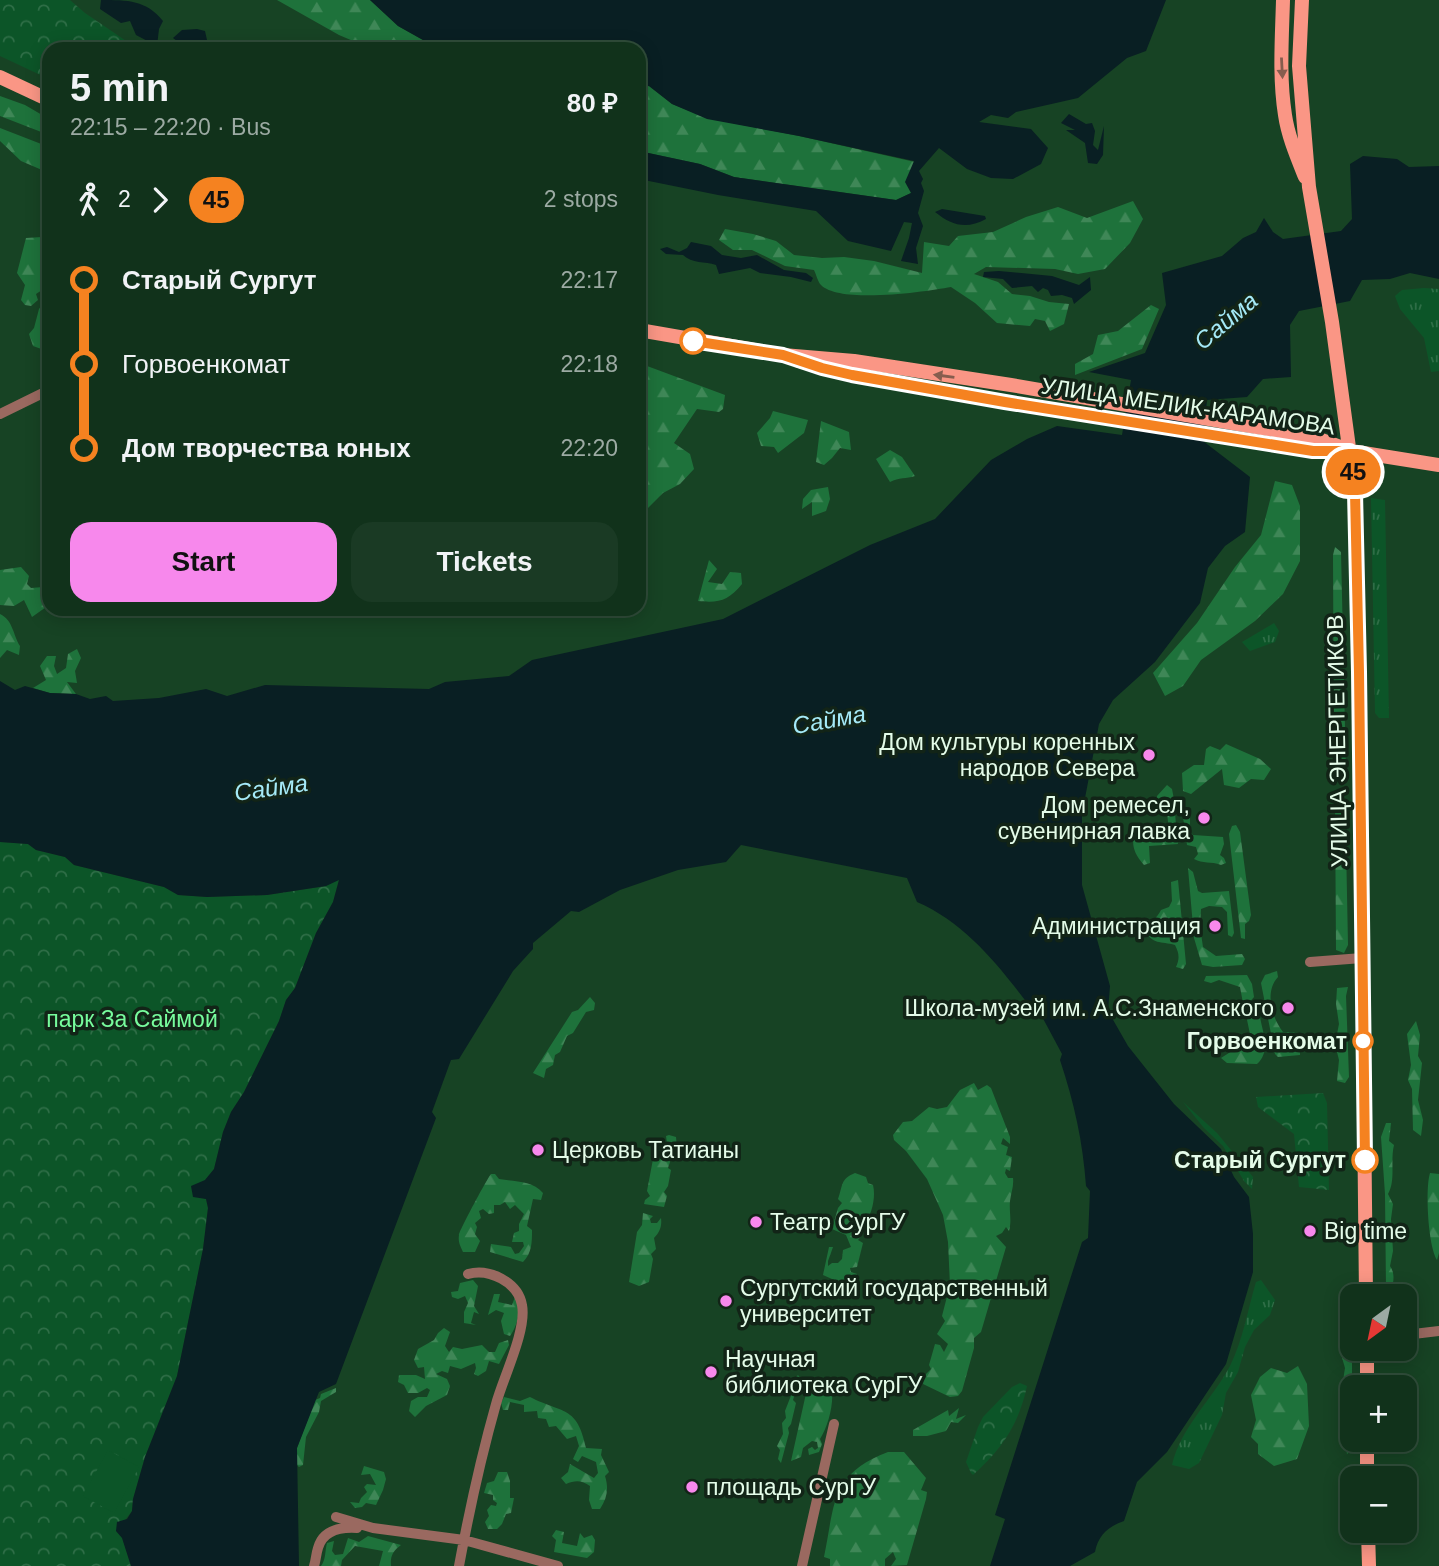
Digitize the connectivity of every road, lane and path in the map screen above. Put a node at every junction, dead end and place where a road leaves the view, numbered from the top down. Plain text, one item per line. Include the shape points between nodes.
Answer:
1 (1283, 0) edge
2 (1302, 0) edge
3 (0, 77) edge
4 (42, 97) edge
5 (1310, 194) junction
6 (646, 331) edge
7 (783, 355) junction
8 (42, 393) edge
9 (0, 414) edge
10 (1313, 444) junction
11 (1350, 451) junction
12 (1439, 465) edge
13 (1362, 958) junction
14 (1310, 962) dead end
15 (468, 1274) dead end
16 (1366, 1284) edge
17 (1439, 1331) edge
18 (1418, 1333) edge
19 (834, 1424) dead end
20 (336, 1517) dead end
21 (373, 1528) junction
22 (464, 1540) junction
23 (1368, 1543) edge
24 (314, 1566) edge
25 (459, 1566) edge
26 (558, 1566) edge
27 (802, 1566) edge
28 (1369, 1566) edge

1 -> 5 main road, УЛИЦА ЭНЕРГЕТИКОВ via 1285,115
2 - 5 main road, УЛИЦА ЭНЕРГЕТИКОВ via 1299,66
3 - 4 main road
5 - 11 main road, УЛИЦА ЭНЕРГЕТИКОВ
6 - 7 main road, УЛИЦА МЕЛИК-КАРАМОВА
10 -> 7 main road, УЛИЦА МЕЛИК-КАРАМОВА via 1011,385 833,358
7 - 10 main road, УЛИЦА МЕЛИК-КАРАМОВА via 852,375 1005,402
8 - 9 street
10 - 11 main road, УЛИЦА МЕЛИК-КАРАМОВА
11 - 12 main road, УЛИЦА МЕЛИК-КАРАМОВА
11 - 13 main road, УЛИЦА ЭНЕРГЕТИКОВ via 1355,492
13 - 14 street
13 - 16 main road, УЛИЦА ЭНЕРГЕТИКОВ
15 - 22 street via 480,1271 502,1279 520,1297 523,1308
17 - 18 street
19 - 27 street
20 - 21 street
21 - 22 street
21 - 24 street via 341,1527 328,1533 317,1549
22 - 25 street
22 - 26 street
23 - 28 main road

